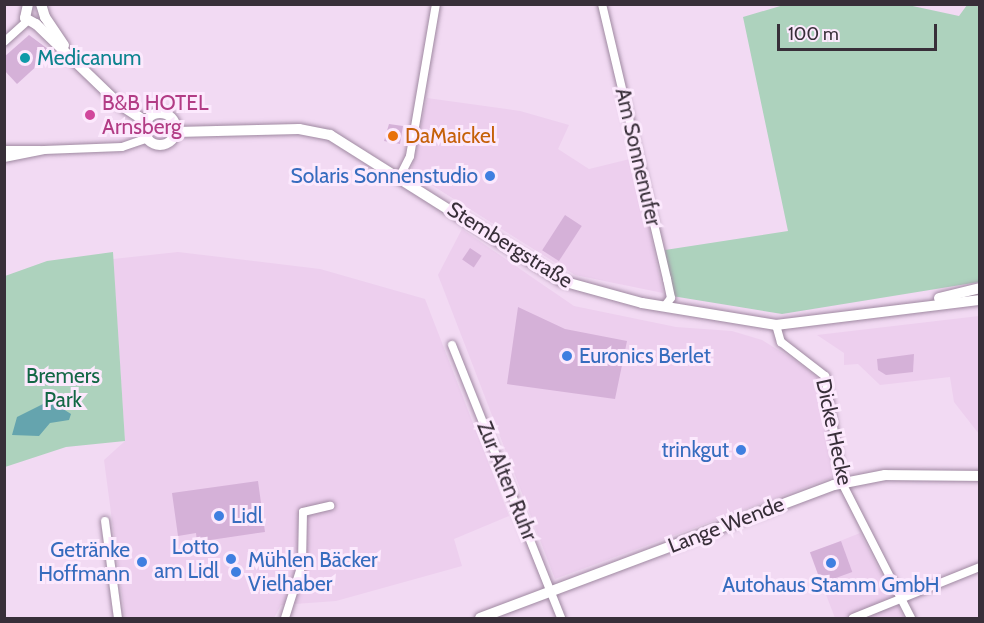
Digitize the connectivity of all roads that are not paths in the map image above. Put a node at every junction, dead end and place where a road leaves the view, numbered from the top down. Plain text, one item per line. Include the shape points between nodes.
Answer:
1 (602, 4) edge
2 (27, 5) edge
3 (433, 5) edge
4 (39, 13) edge
5 (4, 42) edge
6 (147, 122) junction
7 (176, 132) junction
8 (148, 138) junction
9 (4, 150) edge
10 (44, 150) junction
11 (4, 158) edge
12 (400, 176) junction
13 (980, 288) edge
14 (980, 300) edge
15 (664, 308) junction
16 (895, 309) junction
17 (776, 325) junction
18 (452, 345) dead end
19 (980, 476) edge
20 (842, 483) junction
21 (330, 506) dead end
22 (105, 521) dead end
23 (980, 567) edge
24 (550, 591) junction
25 (901, 600) junction
26 (118, 618) edge
27 (285, 618) edge
28 (480, 618) edge
29 (561, 618) edge
30 (853, 618) edge
31 (910, 618) edge

1 - 15 street, Am Sonnenufer via 671,298
2 - 4 street
3 - 12 street via 410,156
4 - 5 street
4 - 6 street via 67,50 119,104
6 - 7 street via 157,114 168,116
6 - 8 street
7 - 8 street via 166,144
7 - 12 street, Stembergstraße via 299,129 330,135
8 - 10 street via 122,147
9 - 10 street
10 - 11 street
12 - 15 street, Stembergstraße via 568,284
13 - 16 street, Stembergstraße
14 - 16 street, Stembergstraße
15 - 17 street, Stembergstraße
16 - 17 street, Stembergstraße
17 - 20 street, Dicke Hecke via 781,342 825,376
18 - 24 street, Zur Alten Ruhr
19 - 20 street, Lange Wende via 885,475
20 - 24 street, Lange Wende
20 - 25 street, Dicke Hecke
21 - 27 street via 303,512 303,564
22 - 26 street
23 - 25 street
24 - 28 street, Lange Wende
24 - 29 street, Zur Alten Ruhr
25 - 30 street
25 - 31 street, Dicke Hecke

